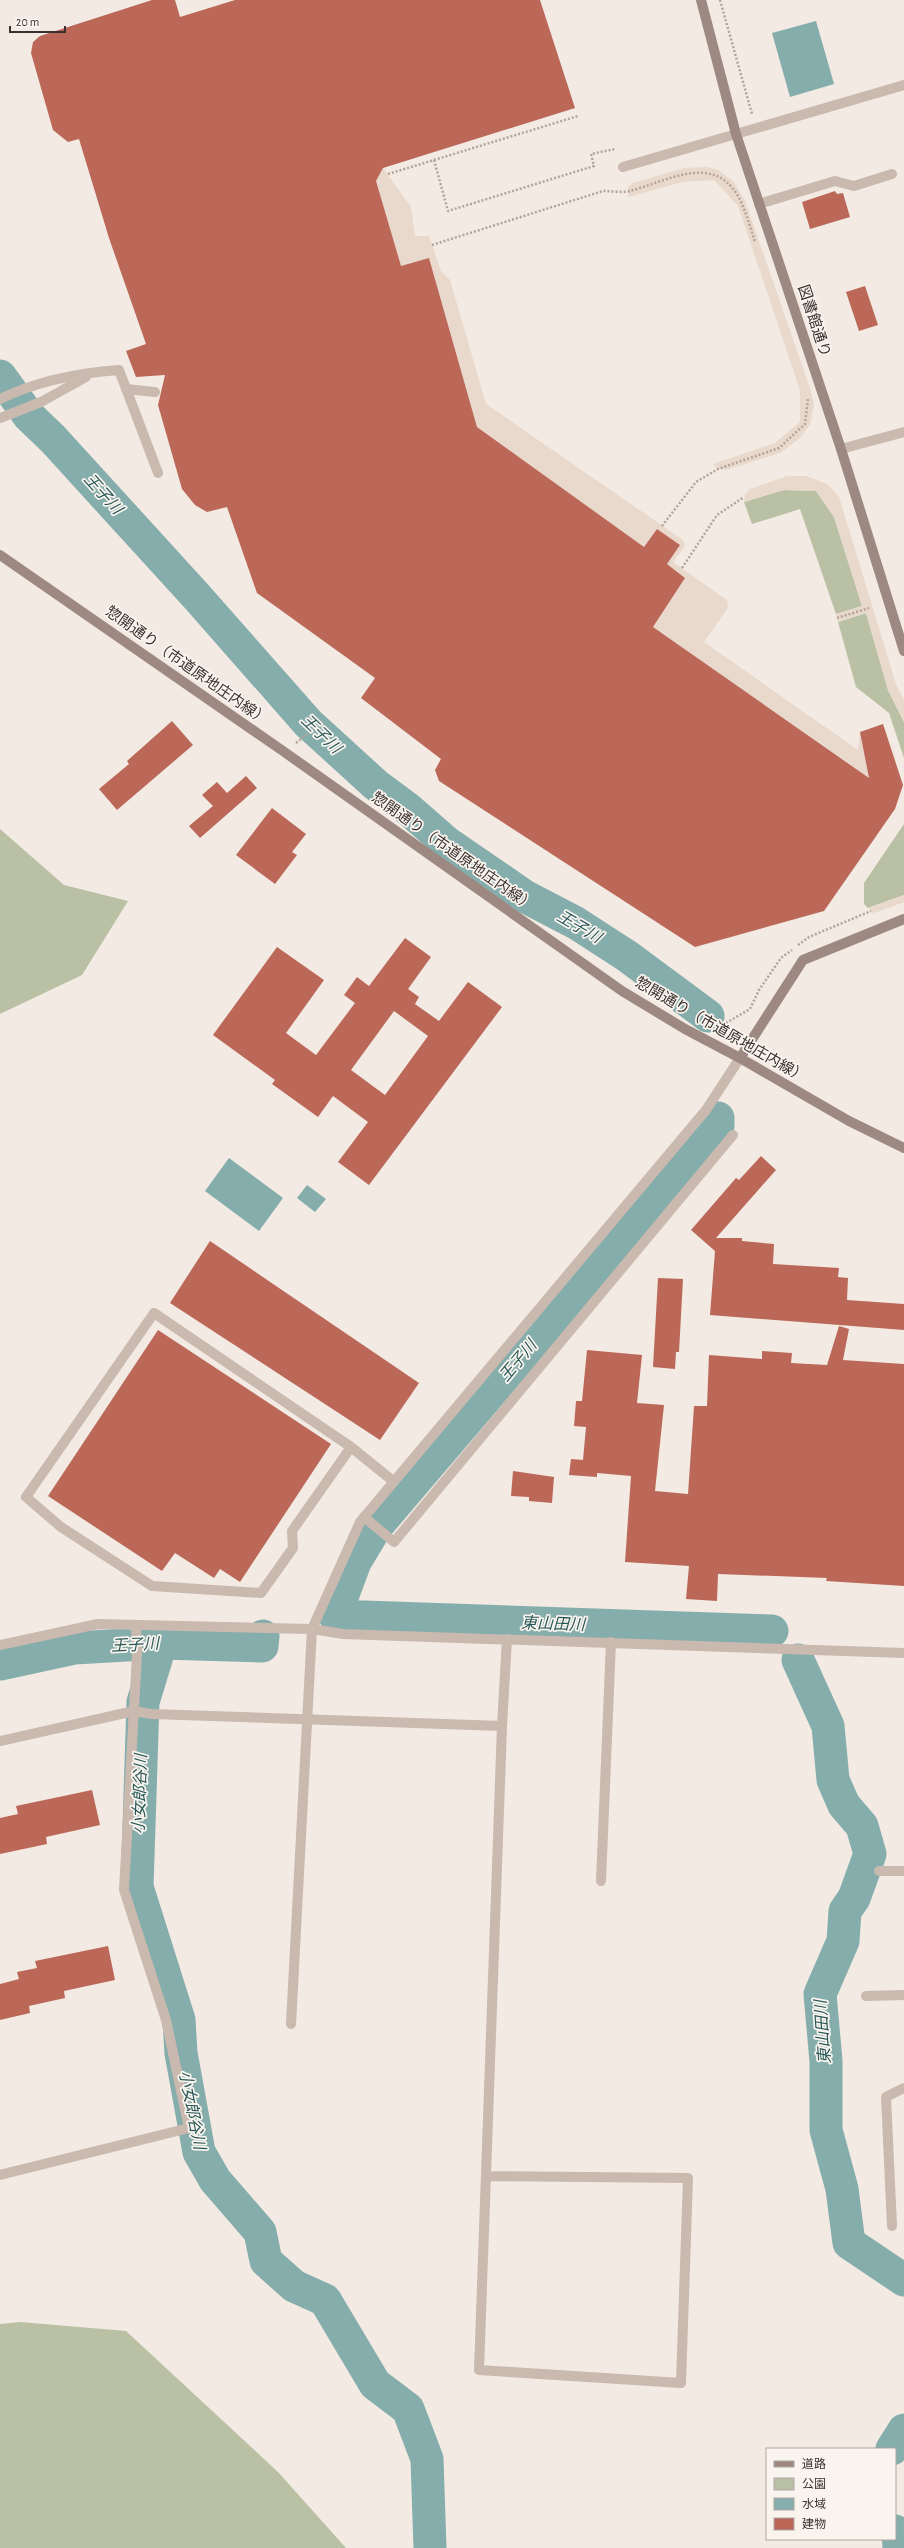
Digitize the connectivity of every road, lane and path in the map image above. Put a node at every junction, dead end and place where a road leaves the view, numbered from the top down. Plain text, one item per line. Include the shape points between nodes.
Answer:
1 (701, 0) edge
2 (720, 0) edge
3 (904, 85) edge
4 (578, 116) dead end
5 (756, 128) junction
6 (736, 134) junction
7 (615, 150) dead end
8 (434, 160) junction
9 (623, 167) dead end
10 (388, 174) dead end
11 (892, 174) dead end
12 (759, 204) junction
13 (432, 245) dead end
14 (757, 248) dead end
15 (95, 372) junction
16 (126, 389) junction
17 (155, 392) dead end
18 (807, 396) dead end
19 (4, 397) edge
20 (0, 418) edge
21 (904, 432) edge
22 (841, 448) junction
23 (158, 473) dead end
24 (744, 497) dead end
25 (662, 526) dead end
26 (0, 555) edge
27 (682, 568) dead end
28 (869, 608) dead end
29 (837, 618) dead end
30 (904, 651) edge
31 (324, 721) dead end
32 (293, 745) dead end
33 (904, 919) edge
34 (740, 1058) junction
35 (733, 1135) dead end
36 (904, 1148) edge
37 (351, 1448) junction
38 (393, 1481) junction
39 (364, 1517) junction
40 (136, 1628) junction
41 (312, 1629) junction
42 (507, 1639) junction
43 (611, 1642) junction
44 (0, 1644) edge
45 (904, 1653) edge
46 (136, 1711) junction
47 (307, 1719) junction
48 (502, 1726) junction
49 (0, 1741) edge
50 (879, 1871) dead end
51 (904, 1871) edge
52 (600, 1881) dead end
53 (866, 1996) dead end
54 (904, 1996) edge
55 (291, 2024) dead end
56 (904, 2088) edge
57 (0, 2175) edge
58 (486, 2176) junction
59 (892, 2226) dead end

1 - 6 street, 図書館通り
2 - 5 path
3 - 5 street
4 - 8 path
5 - 6 street
6 - 9 street
6 - 12 street, 図書館通り
7 - 8 path via 591,154 594,166 448,211
8 - 10 path
11 - 12 street via 854,186 835,181
12 - 22 street, 図書館通り
13 - 14 path via 603,191 628,192 683,174 707,172 717,175 728,184 742,203
15 - 16 street via 119,370
15 - 19 street via 35,385
15 - 20 street via 41,402
16 - 17 street
16 - 23 street
18 - 25 path via 809,404 805,424 779,448 718,469 696,482
21 - 22 street
22 - 30 street, 図書館通り
24 - 27 path via 717,515
26 - 34 street, 惣開通り（市道原地庄内線） via 622,990 685,1029
28 - 29 path
31 - 32 path
33 - 34 street via 803,960
34 - 36 street, 惣開通り（市道原地庄内線） via 850,1121
34 - 38 street via 706,1110
35 - 39 street via 394,1542
37 - 37 street via 292,1531 293,1548 261,1593 152,1586 61,1527 26,1497 154,1312
37 - 38 street
38 - 39 street
39 - 41 street
40 - 41 street
40 - 44 street via 98,1624
40 - 46 street
41 - 42 street via 343,1634
41 - 47 street
42 - 43 street
42 - 48 street
43 - 45 street
43 - 52 street
46 - 47 street via 151,1714
46 - 49 street
46 - 57 street via 124,1890 166,2020 189,2128
47 - 48 street
47 - 55 street
48 - 58 street
50 - 51 street
53 - 54 street
56 - 59 street via 886,2097
58 - 58 street via 479,2370 681,2382 688,2178

